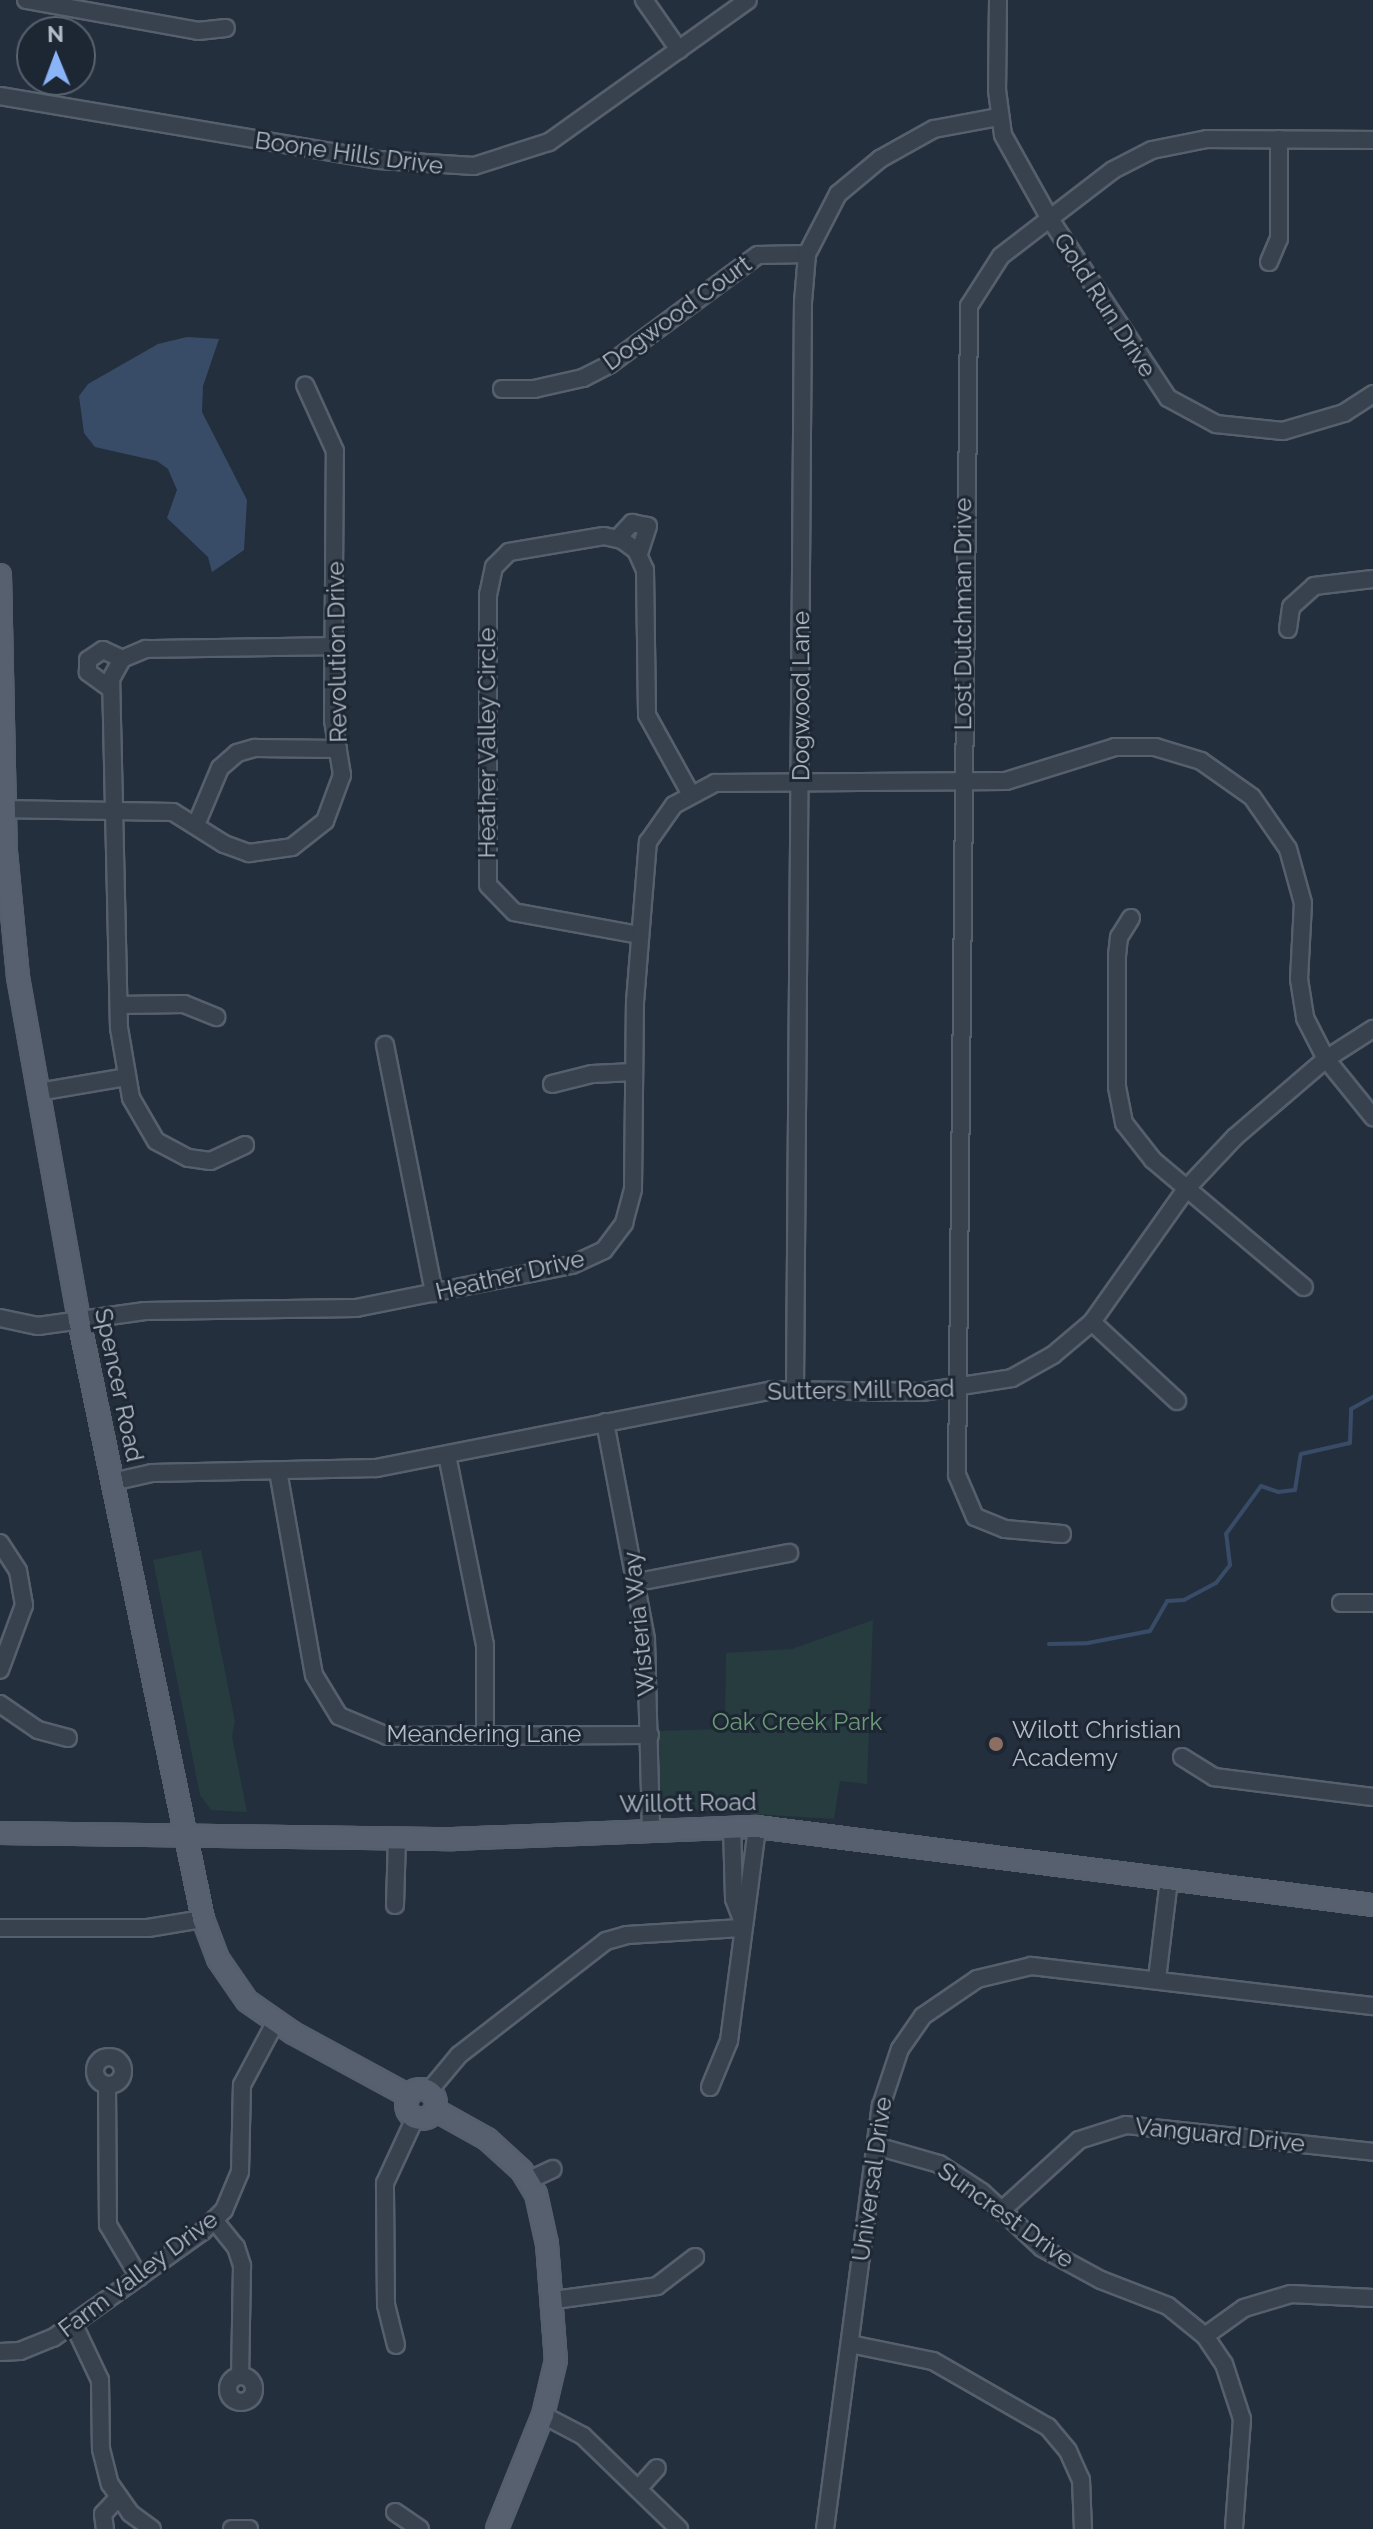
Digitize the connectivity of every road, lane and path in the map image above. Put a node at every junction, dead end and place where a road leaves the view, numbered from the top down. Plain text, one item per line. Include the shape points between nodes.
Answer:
1 (26, 0) edge
2 (644, 0) edge
3 (748, 0) edge
4 (998, 0) edge
5 (226, 28) dead end
6 (679, 50) junction
7 (0, 96) edge
8 (999, 117) junction
9 (1279, 139) junction
10 (1373, 140) edge
11 (1050, 219) junction
12 (807, 254) junction
13 (1269, 262) dead end
14 (305, 385) dead end
15 (502, 389) dead end
16 (1373, 394) edge
17 (618, 538) junction
18 (639, 554) junction
19 (0, 575) edge
20 (1373, 579) edge
21 (1288, 629) dead end
22 (334, 646) junction
23 (122, 659) junction
24 (111, 689) junction
25 (338, 749) junction
26 (801, 780) junction
27 (963, 781) junction
28 (690, 793) junction
29 (3, 810) edge
30 (112, 811) junction
31 (196, 825) junction
32 (1131, 918) dead end
33 (639, 935) junction
34 (119, 1005) junction
35 (216, 1017) dead end
36 (1373, 1029) edge
37 (385, 1045) dead end
38 (1326, 1059) junction
39 (634, 1072) junction
40 (127, 1077) junction
41 (552, 1084) dead end
42 (38, 1092) junction
43 (1373, 1117) edge
44 (245, 1145) dead end
45 (1187, 1188) junction
46 (1304, 1287) dead end
47 (434, 1293) junction
48 (0, 1318) edge
49 (79, 1320) junction
50 (1092, 1322) junction
51 (795, 1389) junction
52 (958, 1389) junction
53 (1177, 1401) dead end
54 (605, 1422) junction
55 (447, 1455) junction
56 (278, 1471) junction
57 (112, 1482) junction
58 (1062, 1534) dead end
59 (0, 1543) edge
60 (789, 1553) dead end
61 (638, 1582) junction
62 (1341, 1603) dead end
63 (1373, 1603) edge
64 (0, 1670) edge
65 (0, 1704) edge
66 (485, 1734) junction
67 (650, 1735) junction
68 (68, 1738) dead end
69 (1182, 1757) dead end
70 (1373, 1797) edge
71 (732, 1826) junction
72 (757, 1827) junction
73 (651, 1829) junction
74 (0, 1833) edge
75 (184, 1833) junction
76 (397, 1838) junction
77 (1169, 1880) junction
78 (395, 1905) dead end
79 (1373, 1905) edge
80 (203, 1919) junction
81 (741, 1923) junction
82 (0, 1928) edge
83 (1157, 1979) junction
84 (1373, 2006) edge
85 (275, 2023) junction
86 (107, 2085) dead end
87 (710, 2087) dead end
88 (424, 2099) junction
89 (415, 2118) joint
90 (876, 2146) junction
91 (1373, 2152) edge
92 (553, 2169) dead end
93 (529, 2180) junction
94 (1001, 2211) junction
95 (214, 2220) junction
96 (695, 2257) dead end
97 (139, 2277) junction
98 (1373, 2298) edge
99 (554, 2300) junction
100 (73, 2323) junction
101 (1205, 2336) junction
102 (850, 2344) junction
103 (396, 2345) dead end
104 (0, 2352) edge
105 (240, 2376) dead end
106 (543, 2415) junction
107 (657, 2468) dead end
108 (638, 2489) junction
109 (118, 2498) junction
110 (395, 2512) dead end
111 (141, 2527) edge
112 (105, 2529) edge
113 (232, 2529) edge
114 (249, 2529) edge
115 (420, 2529) edge
116 (497, 2529) edge
117 (679, 2529) edge
118 (825, 2529) edge
119 (1083, 2529) edge
120 (1234, 2529) edge

1 - 5 street via 198,31
2 - 6 street
3 - 6 street, Boone Hills Drive
4 - 8 street, Gold Run Drive
6 - 7 street, Boone Hills Drive via 549,142 505,160 457,168 380,160
8 - 11 street, Gold Run Drive via 1012,157
8 - 12 street, Dogwood Lane via 934,129 880,159 838,194
9 - 10 street, Lost Dutchman Drive
9 - 11 street, Lost Dutchman Drive via 1207,139 1152,150 1113,170
9 - 13 street via 1279,239
11 - 16 street, Gold Run Drive via 1156,385 1180,408 1236,429 1283,431 1344,413
11 - 27 street, Lost Dutchman Drive via 988,270 969,306 965,327
12 - 15 street, Dogwood Court via 758,255 610,364 583,378 534,389
12 - 26 street, Dogwood Lane
14 - 22 street, Revolution Drive via 335,451
17 - 18 street
17 - 18 street, Heather Valley Circle via 632,523 648,526
17 - 33 street, Heather Valley Circle via 520,548 494,567 488,595 486,872 495,898 514,912
18 - 28 street, Heather Valley Circle via 645,570 647,715
19 - 29 main road, Spencer Road
20 - 21 street via 1314,586 1291,607
22 - 23 street via 146,649
22 - 25 street, Revolution Drive
23 - 24 street
23 - 24 street via 103,650 88,660 88,672
24 - 30 street
25 - 31 street via 255,748 237,753 220,768
25 - 31 street, Revolution Drive via 342,775 332,810 315,832 292,847 264,853 236,850
26 - 27 street
26 - 28 street via 728,781
26 - 51 street, Dogwood Lane
27 - 38 street via 1023,778 1095,750 1136,746 1179,752 1238,782 1278,829 1296,870 1303,903 1301,1000
27 - 52 street, Lost Dutchman Drive
28 - 33 street, Heather Drive via 662,816 648,842
29 - 30 street, Revolution Drive
29 - 42 main road, Spencer Road via 12,932
30 - 31 street, Revolution Drive via 173,812
30 - 34 street
32 - 45 street via 1118,946 1119,1104 1141,1148
33 - 39 street, Heather Drive
34 - 35 street via 184,1004
34 - 40 street
36 - 38 street, Sutters Mill Road
37 - 47 street
38 - 43 street
38 - 45 street, Sutters Mill Road via 1246,1126
39 - 41 street via 592,1074
39 - 47 street, Heather Drive via 633,1189 624,1223 604,1250 572,1265
40 - 42 street
40 - 44 street via 144,1127 171,1151 203,1161
42 - 49 main road, Spencer Road
45 - 46 street
45 - 50 street, Sutters Mill Road
47 - 49 street, Heather Drive via 327,1310 145,1311
48 - 49 street, Heather Drive via 23,1326
49 - 57 main road, Spencer Road
50 - 52 street, Sutters Mill Road via 1026,1372
50 - 53 street
51 - 52 street, Sutters Mill Road
51 - 54 street, Sutters Mill Road
52 - 58 street, Lost Dutchman Drive via 957,1475 970,1522
54 - 55 street, Sutters Mill Road
54 - 61 street, Wisteria Way
55 - 56 street, Sutters Mill Road via 376,1468
55 - 66 street via 485,1645
56 - 57 street, Sutters Mill Road via 152,1473
56 - 66 street, Meandering Lane via 308,1648 329,1706 354,1726 387,1736
57 - 75 main road, Spencer Road
59 - 64 street via 18,1571 24,1605
60 - 61 street
61 - 67 street, Wisteria Way
62 - 63 street
65 - 68 street via 38,1730
66 - 67 street, Meandering Lane
67 - 73 street, Wisteria Way
69 - 70 street via 1214,1777
71 - 72 main road, Willott Road
71 - 73 main road, Willott Road
71 - 81 street via 734,1899
72 - 77 main road, Willott Road
72 - 81 street
73 - 76 main road, Willott Road
74 - 75 main road, Willott Road
75 - 76 main road, Willott Road
75 - 80 main road, Spencer Road
76 - 78 street
77 - 79 main road, Willott Road
77 - 83 street
80 - 82 street via 148,1928
80 - 85 main road, Spencer Road via 234,1986
81 - 87 street via 729,2041
81 - 88 street via 619,1936 576,1952 446,2066
83 - 84 street, Universal Drive
83 - 90 street, Universal Drive via 1031,1966 993,1973 959,1988 923,2016 900,2049 884,2087
85 - 88 main road, Spencer Road
85 - 95 street, Farm Valley Drive via 242,2085 240,2172 230,2199
86 - 97 street via 108,2225
88 - 89 main road via 425,2119
88 - 93 main road, Spencer Road via 487,2139
89 - 103 street via 385,2183 386,2305
90 - 94 street, Suncrest Drive via 939,2164
90 - 102 street, Universal Drive
91 - 94 street, Vanguard Drive via 1126,2125 1079,2140
92 - 93 street
93 - 99 main road, Spencer Road via 543,2223
94 - 101 street, Suncrest Drive via 1060,2259 1168,2306
95 - 97 street, Farm Valley Drive
95 - 105 street via 236,2247 242,2266
96 - 99 street via 657,2286
97 - 100 street, Farm Valley Drive
98 - 101 street via 1291,2294 1244,2308
99 - 106 main road, Spencer Road via 556,2360
100 - 104 street, Farm Valley Drive via 36,2346
100 - 109 street via 100,2380 104,2468
101 - 120 street, Suncrest Drive via 1224,2364 1242,2419
102 - 118 street, Universal Drive
102 - 119 street via 933,2361 1048,2427 1068,2451 1081,2480
106 - 108 street via 570,2426
106 - 116 main road, Spencer Road
107 - 108 street
108 - 117 street
109 - 111 street
109 - 112 street via 103,2514
110 - 115 street
113 - 114 street

